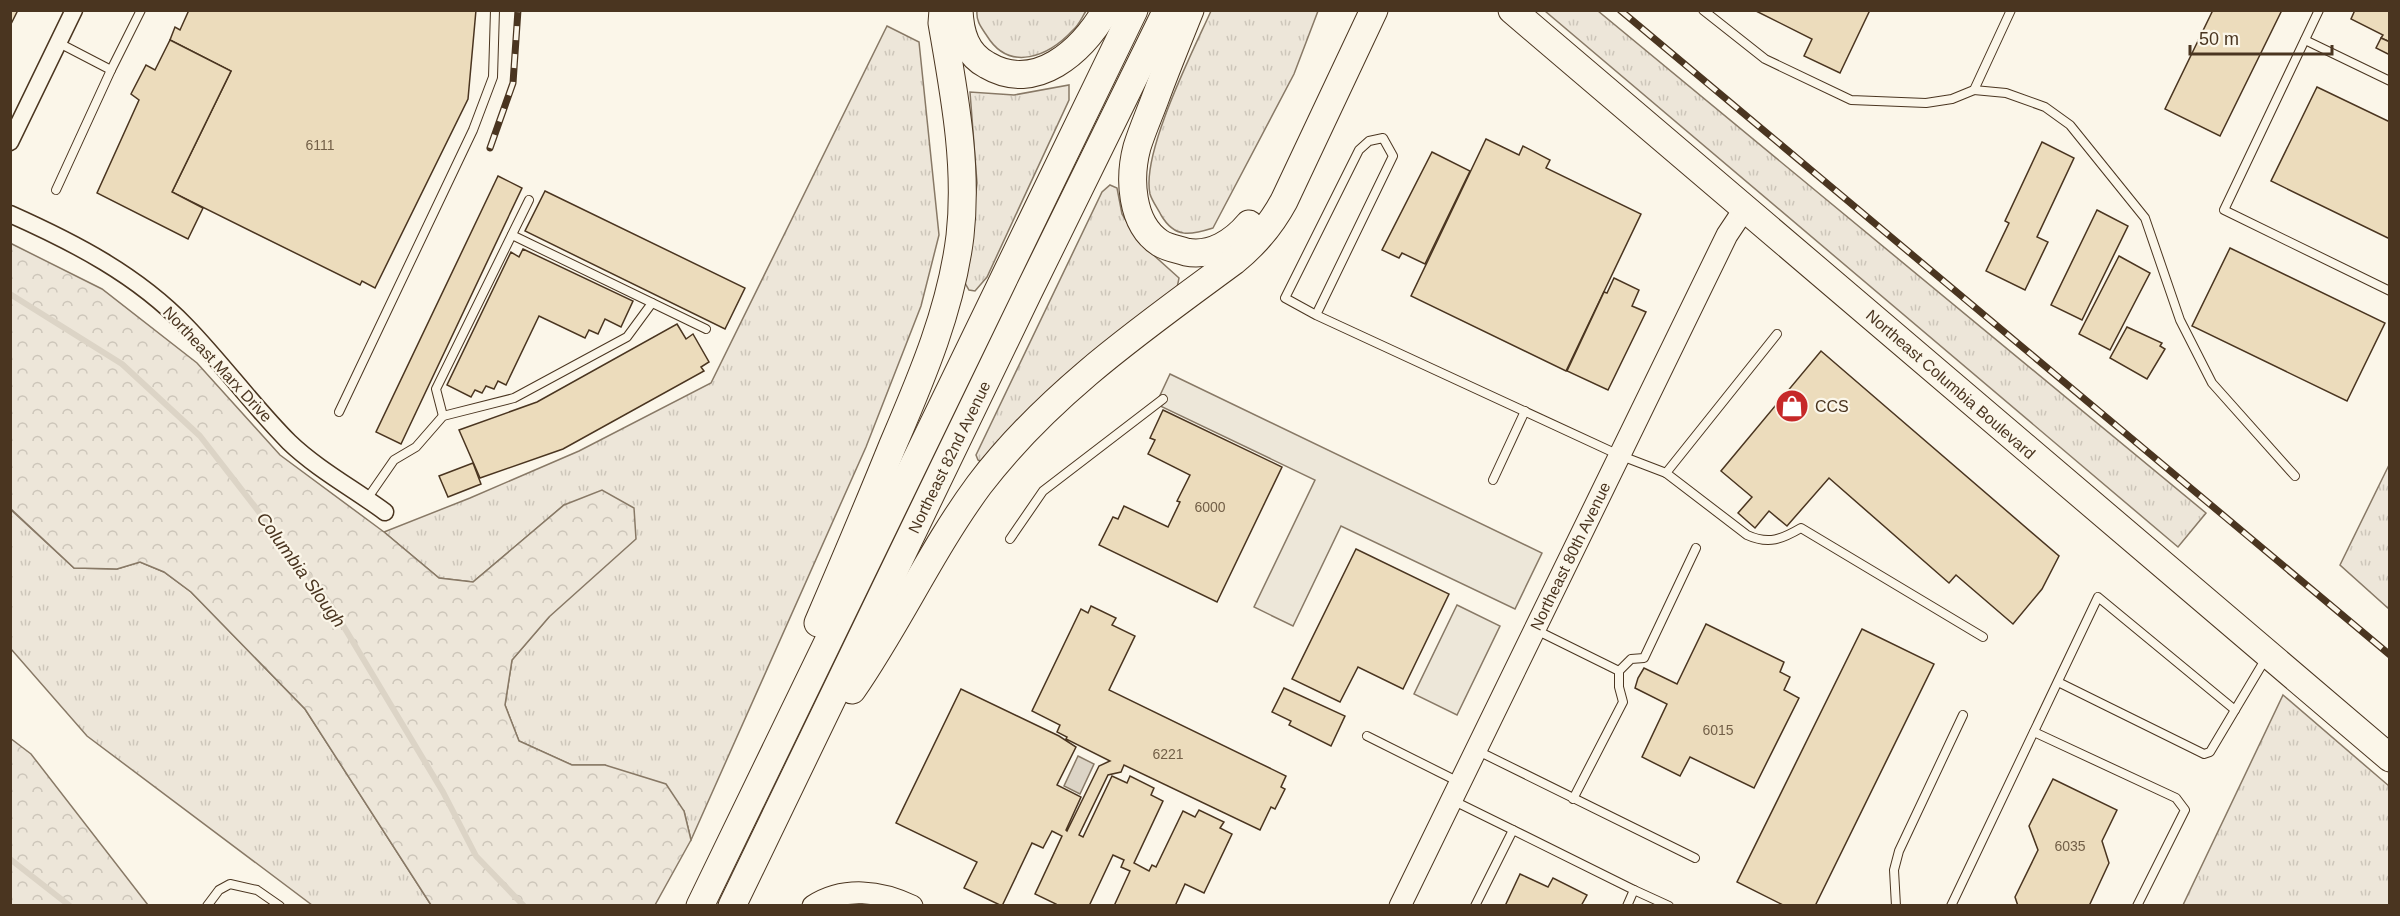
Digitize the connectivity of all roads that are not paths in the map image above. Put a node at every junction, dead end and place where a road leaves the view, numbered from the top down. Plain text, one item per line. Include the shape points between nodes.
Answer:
1 (74, 10) edge
2 (141, 10) edge
3 (495, 10) edge
4 (943, 10) edge
5 (959, 10) edge
6 (1106, 10) edge
7 (1134, 10) edge
8 (1167, 10) edge
9 (1190, 10) edge
10 (1389, 10) edge
11 (1512, 10) edge
12 (1703, 10) edge
13 (2010, 10) edge
14 (2319, 10) edge
15 (1365, 16) edge
16 (2305, 40) junction
17 (59, 43) junction
18 (111, 70) junction
19 (2390, 81) edge
20 (1974, 90) junction
21 (10, 142) edge
22 (56, 190) dead end
23 (529, 200) dead end
24 (1745, 208) junction
25 (10, 214) edge
26 (512, 235) junction
27 (2390, 291) edge
28 (652, 303) junction
29 (1316, 315) junction
30 (706, 328) dead end
31 (1777, 334) dead end
32 (1163, 399) dead end
33 (1525, 411) junction
34 (339, 412) dead end
35 (443, 416) junction
36 (1619, 455) junction
37 (1666, 473) junction
38 (2295, 476) dead end
39 (1493, 480) dead end
40 (367, 499) junction
41 (385, 512) dead end
42 (1010, 539) dead end
43 (1696, 548) dead end
44 (1535, 629) junction
45 (1983, 637) dead end
46 (2268, 655) junction
47 (1619, 671) junction
48 (2058, 682) junction
49 (2235, 710) junction
50 (1963, 715) dead end
51 (2034, 732) junction
52 (1367, 736) dead end
53 (1475, 750) junction
54 (2390, 758) edge
55 (799, 768) junction
56 (761, 778) junction
57 (1455, 791) junction
58 (1574, 799) junction
59 (1513, 830) junction
60 (1695, 858) dead end
61 (1634, 890) junction
62 (207, 906) edge
63 (280, 906) edge
64 (700, 906) edge
65 (732, 906) edge
66 (813, 906) edge
67 (912, 906) edge
68 (1400, 906) edge
69 (1475, 906) edge
70 (1627, 906) edge
71 (1669, 906) edge
72 (1896, 906) edge
73 (1952, 906) edge
74 (2137, 906) edge

1 - 17 street
2 - 18 lane
3 - 34 lane via 493,77 473,130
4 - 56 main road via 963,187 952,286 924,370 811,640
5 - 6 main road via 964,42 981,62 1006,74 1028,75 1058,63 1077,49
7 - 56 main road, Northeast 82nd Avenue
8 - 55 main road, Northeast 82nd Avenue
9 - 15 main road via 1137,146 1132,186 1141,218 1158,242 1193,253 1223,247 1255,215
10 - 15 main road
11 - 24 main road, Northeast Columbia Boulevard
12 - 20 lane via 1765,59 1851,100 1926,103
13 - 20 lane
14 - 16 lane
15 - 55 main road via 1284,201 1269,225 1242,255 1113,351 1022,435 979,485 948,530 867,668
16 - 19 lane
16 - 27 lane via 2224,210
17 - 18 lane
17 - 21 street
18 - 22 lane
20 - 38 lane via 2006,93 2045,107 2070,125 2145,218 2180,320 2212,383
23 - 26 lane
24 - 36 street, Northeast 80th Avenue via 1727,235
24 - 46 main road, Northeast Columbia Boulevard
25 - 40 street, Northeast Marx Drive via 96,255 162,303 290,443
26 - 28 lane
26 - 35 lane via 436,389
28 - 30 lane
28 - 35 lane via 627,337 617,343 514,398
29 - 29 lane via 1393,156 1383,138 1369,141 1359,150 1285,298
29 - 33 lane
31 - 37 lane
32 - 42 lane via 1042,491
33 - 36 lane
33 - 39 lane
35 - 40 lane via 416,447 394,460
36 - 37 lane
36 - 44 street, Northeast 80th Avenue
37 - 45 lane via 1747,535 1758,540 1782,540 1801,528
40 - 41 street, Northeast Marx Drive
43 - 47 lane via 1644,658 1631,659
44 - 47 lane
44 - 53 street, Northeast 80th Avenue
46 - 49 lane
46 - 54 main road, Northeast Columbia Boulevard
47 - 58 lane via 1623,702
48 - 49 lane via 2204,754 2210,752
48 - 49 lane via 2098,597
48 - 51 lane
50 - 72 lane via 1899,851 1894,870
51 - 73 lane
51 - 74 lane via 2176,798 2184,810
52 - 57 lane
53 - 57 street, Northeast 80th Avenue
53 - 58 lane
55 - 65 main road, Northeast 82nd Avenue
56 - 64 main road, Northeast 82nd Avenue
57 - 59 lane
57 - 68 street, Northeast 80th Avenue
58 - 60 lane
59 - 61 lane
59 - 69 lane
61 - 70 lane
61 - 71 lane
62 - 63 lane via 219,890 230,884 257,890
66 - 67 street via 854,892 888,896

